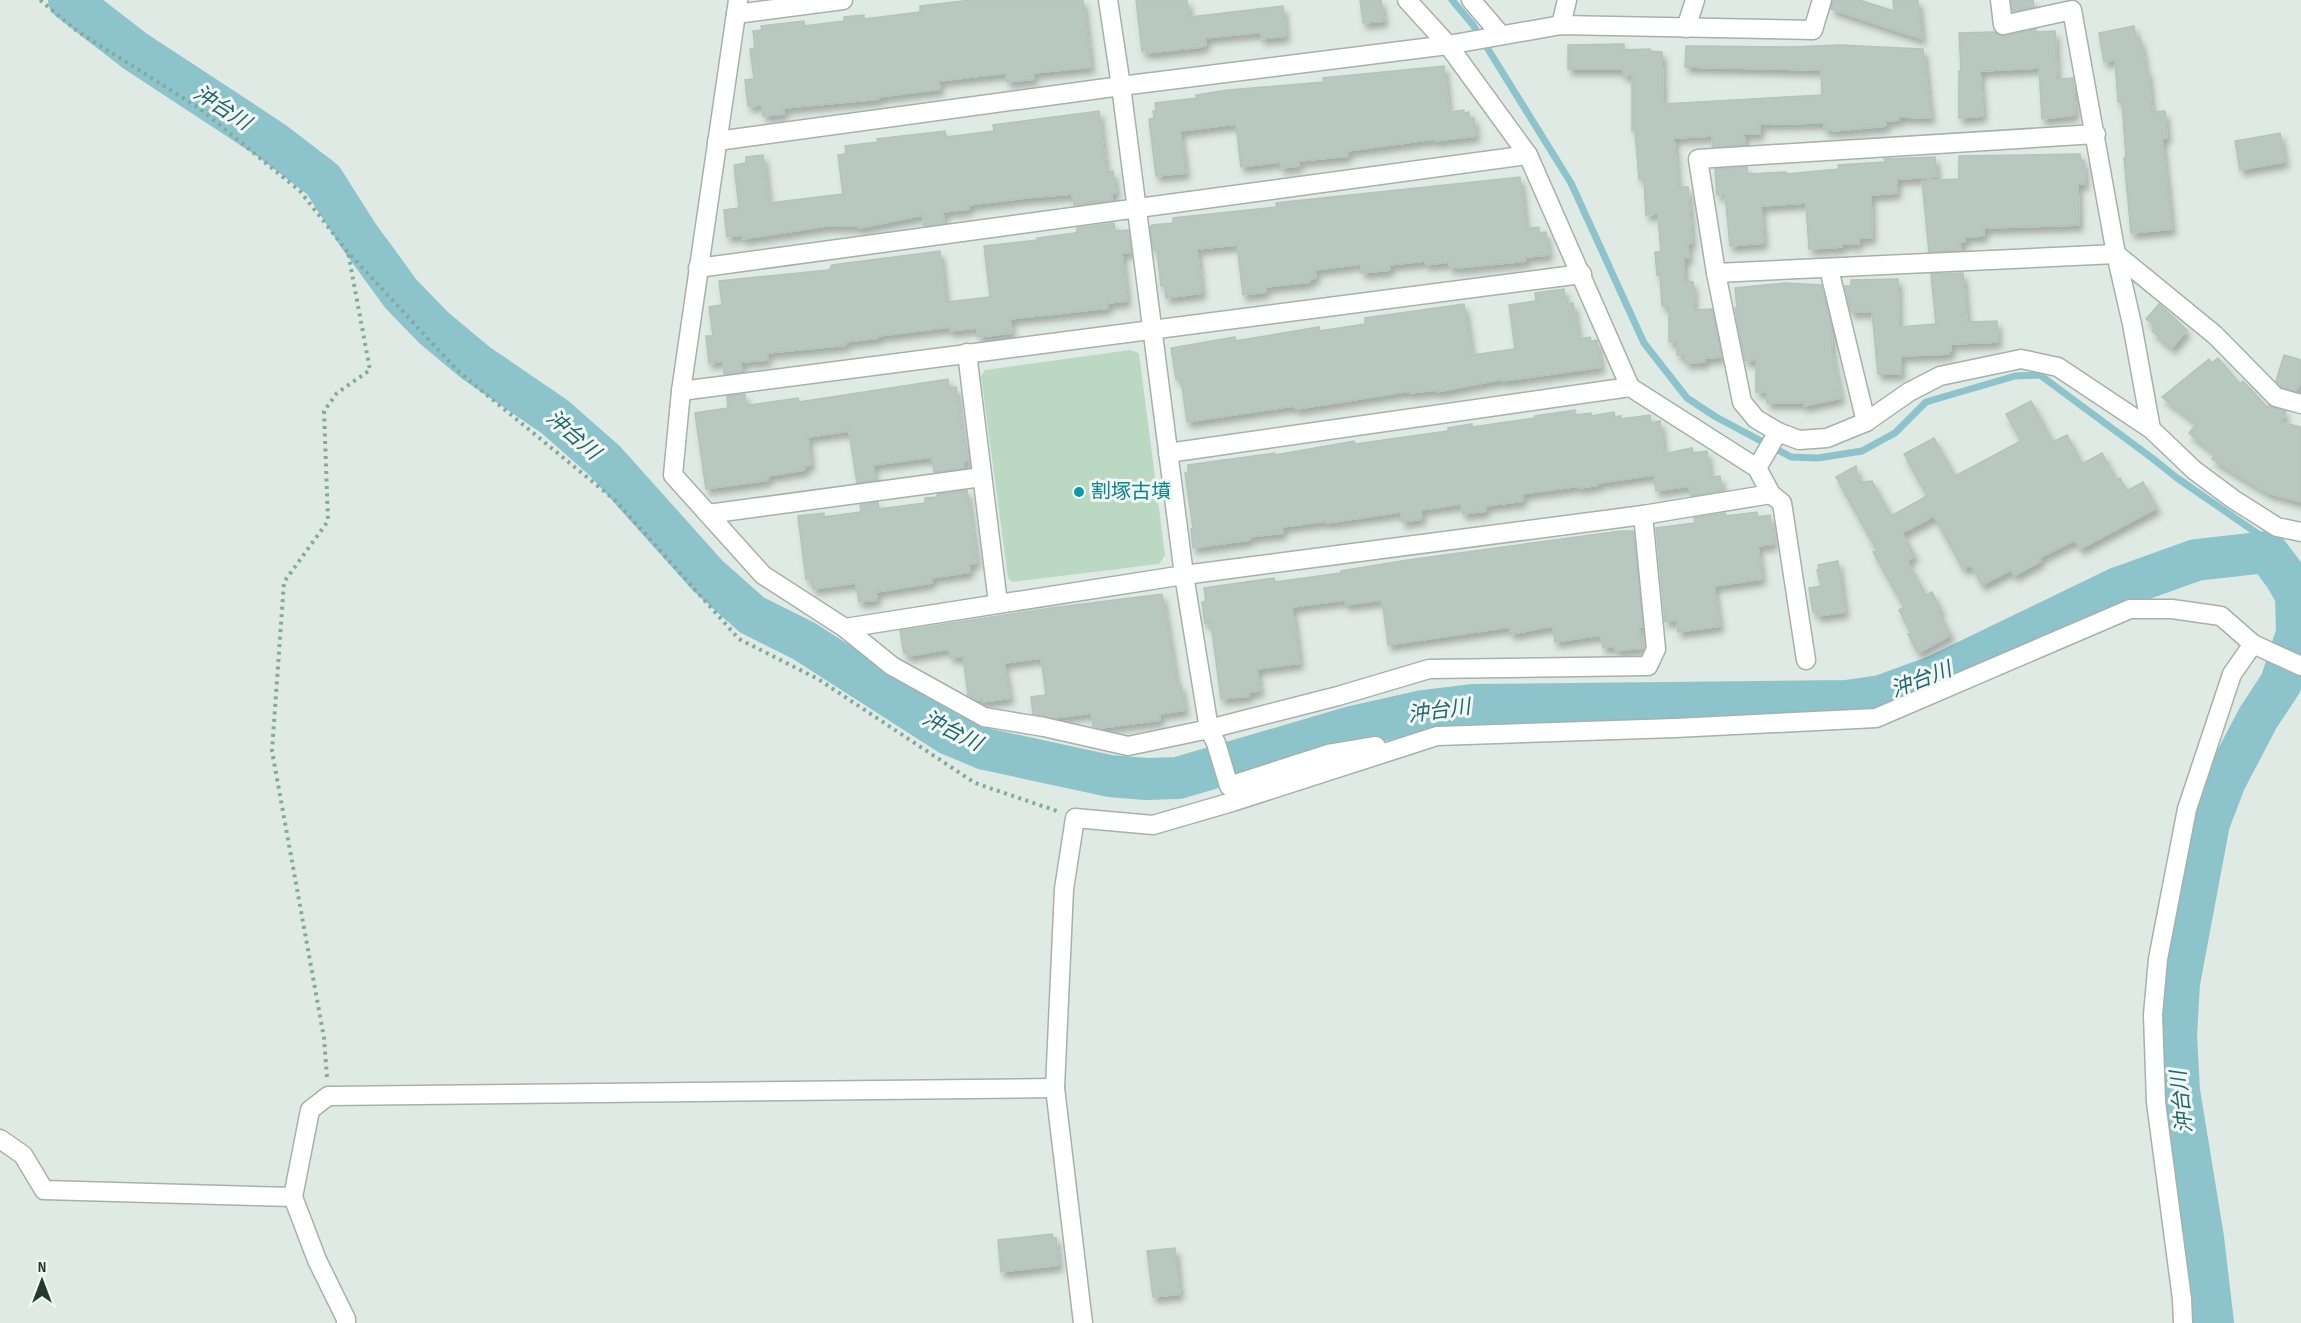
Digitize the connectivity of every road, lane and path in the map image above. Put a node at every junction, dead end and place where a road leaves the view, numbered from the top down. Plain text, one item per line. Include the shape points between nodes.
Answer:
1 (40, 0) edge
2 (843, 0) edge
3 (1108, 0) edge
4 (1407, 0) edge
5 (1471, 0) edge
6 (1567, 0) edge
7 (1695, 0) edge
8 (1822, 0) edge
9 (2000, 0) edge
10 (736, 7) edge
11 (1561, 25) junction
12 (1686, 28) junction
13 (1501, 35) junction
14 (1448, 45) junction
15 (1121, 86) junction
16 (2096, 134) junction
17 (717, 141) junction
18 (1528, 154) junction
19 (1136, 208) junction
20 (347, 251) junction
21 (2116, 254) junction
22 (698, 268) junction
23 (1829, 269) junction
24 (1716, 273) junction
25 (1582, 274) junction
26 (1152, 330) junction
27 (967, 353) junction
28 (1630, 387) junction
29 (681, 391) junction
30 (2301, 404) edge
31 (1866, 422) junction
32 (2151, 429) junction
33 (1778, 432) junction
34 (1168, 453) junction
35 (1757, 468) junction
36 (982, 477) junction
37 (1771, 494) junction
38 (708, 514) junction
39 (1643, 515) junction
40 (2301, 532) edge
41 (1184, 575) junction
42 (998, 603) junction
43 (845, 628) junction
44 (2253, 645) junction
45 (1806, 660) dead end
46 (2301, 666) edge
47 (1213, 736) junction
48 (1437, 736) junction
49 (1075, 818) junction
50 (1055, 1088) junction
51 (328, 1096) junction
52 (0, 1138) edge
53 (293, 1197) junction
54 (346, 1323) edge
55 (1083, 1323) edge
56 (2183, 1323) edge

1 - 20 path via 77,31 199,108 291,183
2 - 10 street
3 - 15 street
4 - 14 street
5 - 13 street
6 - 11 street
7 - 12 street
8 - 12 street via 1813,30
9 - 16 street via 2003,25 2072,10
10 - 17 street
11 - 12 street
11 - 13 street
13 - 14 street
14 - 15 street
14 - 18 street
15 - 17 street
15 - 19 street
16 - 21 street
16 - 24 street via 1698,159
17 - 22 street
18 - 19 street
18 - 25 street
19 - 22 street
19 - 26 street
20 - 49 path via 459,372 616,501 739,639 819,680 975,783
20 - 51 path via 370,370 337,393 324,411 328,521 284,582 272,751 324,1038
21 - 23 street
21 - 30 street via 2216,334 2276,397
21 - 32 street
22 - 29 street
23 - 24 street
23 - 31 street
24 - 33 street via 1742,402 1756,419
25 - 26 street
25 - 28 street
26 - 27 street
26 - 34 street
27 - 29 street
27 - 36 street
28 - 34 street
28 - 35 street
29 - 38 street via 673,475
31 - 32 street via 1909,392 1941,376 2021,359 2058,367
31 - 33 street via 1827,438 1799,440
32 - 40 street via 2194,470 2233,499 2277,527
33 - 35 street
34 - 41 street
35 - 37 street
36 - 38 street
36 - 42 street
37 - 39 street
37 - 45 street via 1782,503
38 - 43 street via 763,575
39 - 41 street
39 - 47 street via 1656,649 1648,666 1429,669
41 - 42 street
41 - 47 street
42 - 43 street
43 - 47 street via 892,666 984,717 1128,746
44 - 46 street
44 - 48 street via 2221,616 2172,609 2130,609 1876,718
44 - 56 street via 2232,674 2187,809 2158,959 2153,1015 2156,1102
47 - 48 street via 1229,786 1328,754
48 - 49 street via 1154,825
49 - 50 street via 1064,889
50 - 51 street
50 - 55 street
51 - 53 street via 310,1110
52 - 53 street via 23,1155 44,1190
53 - 54 street

